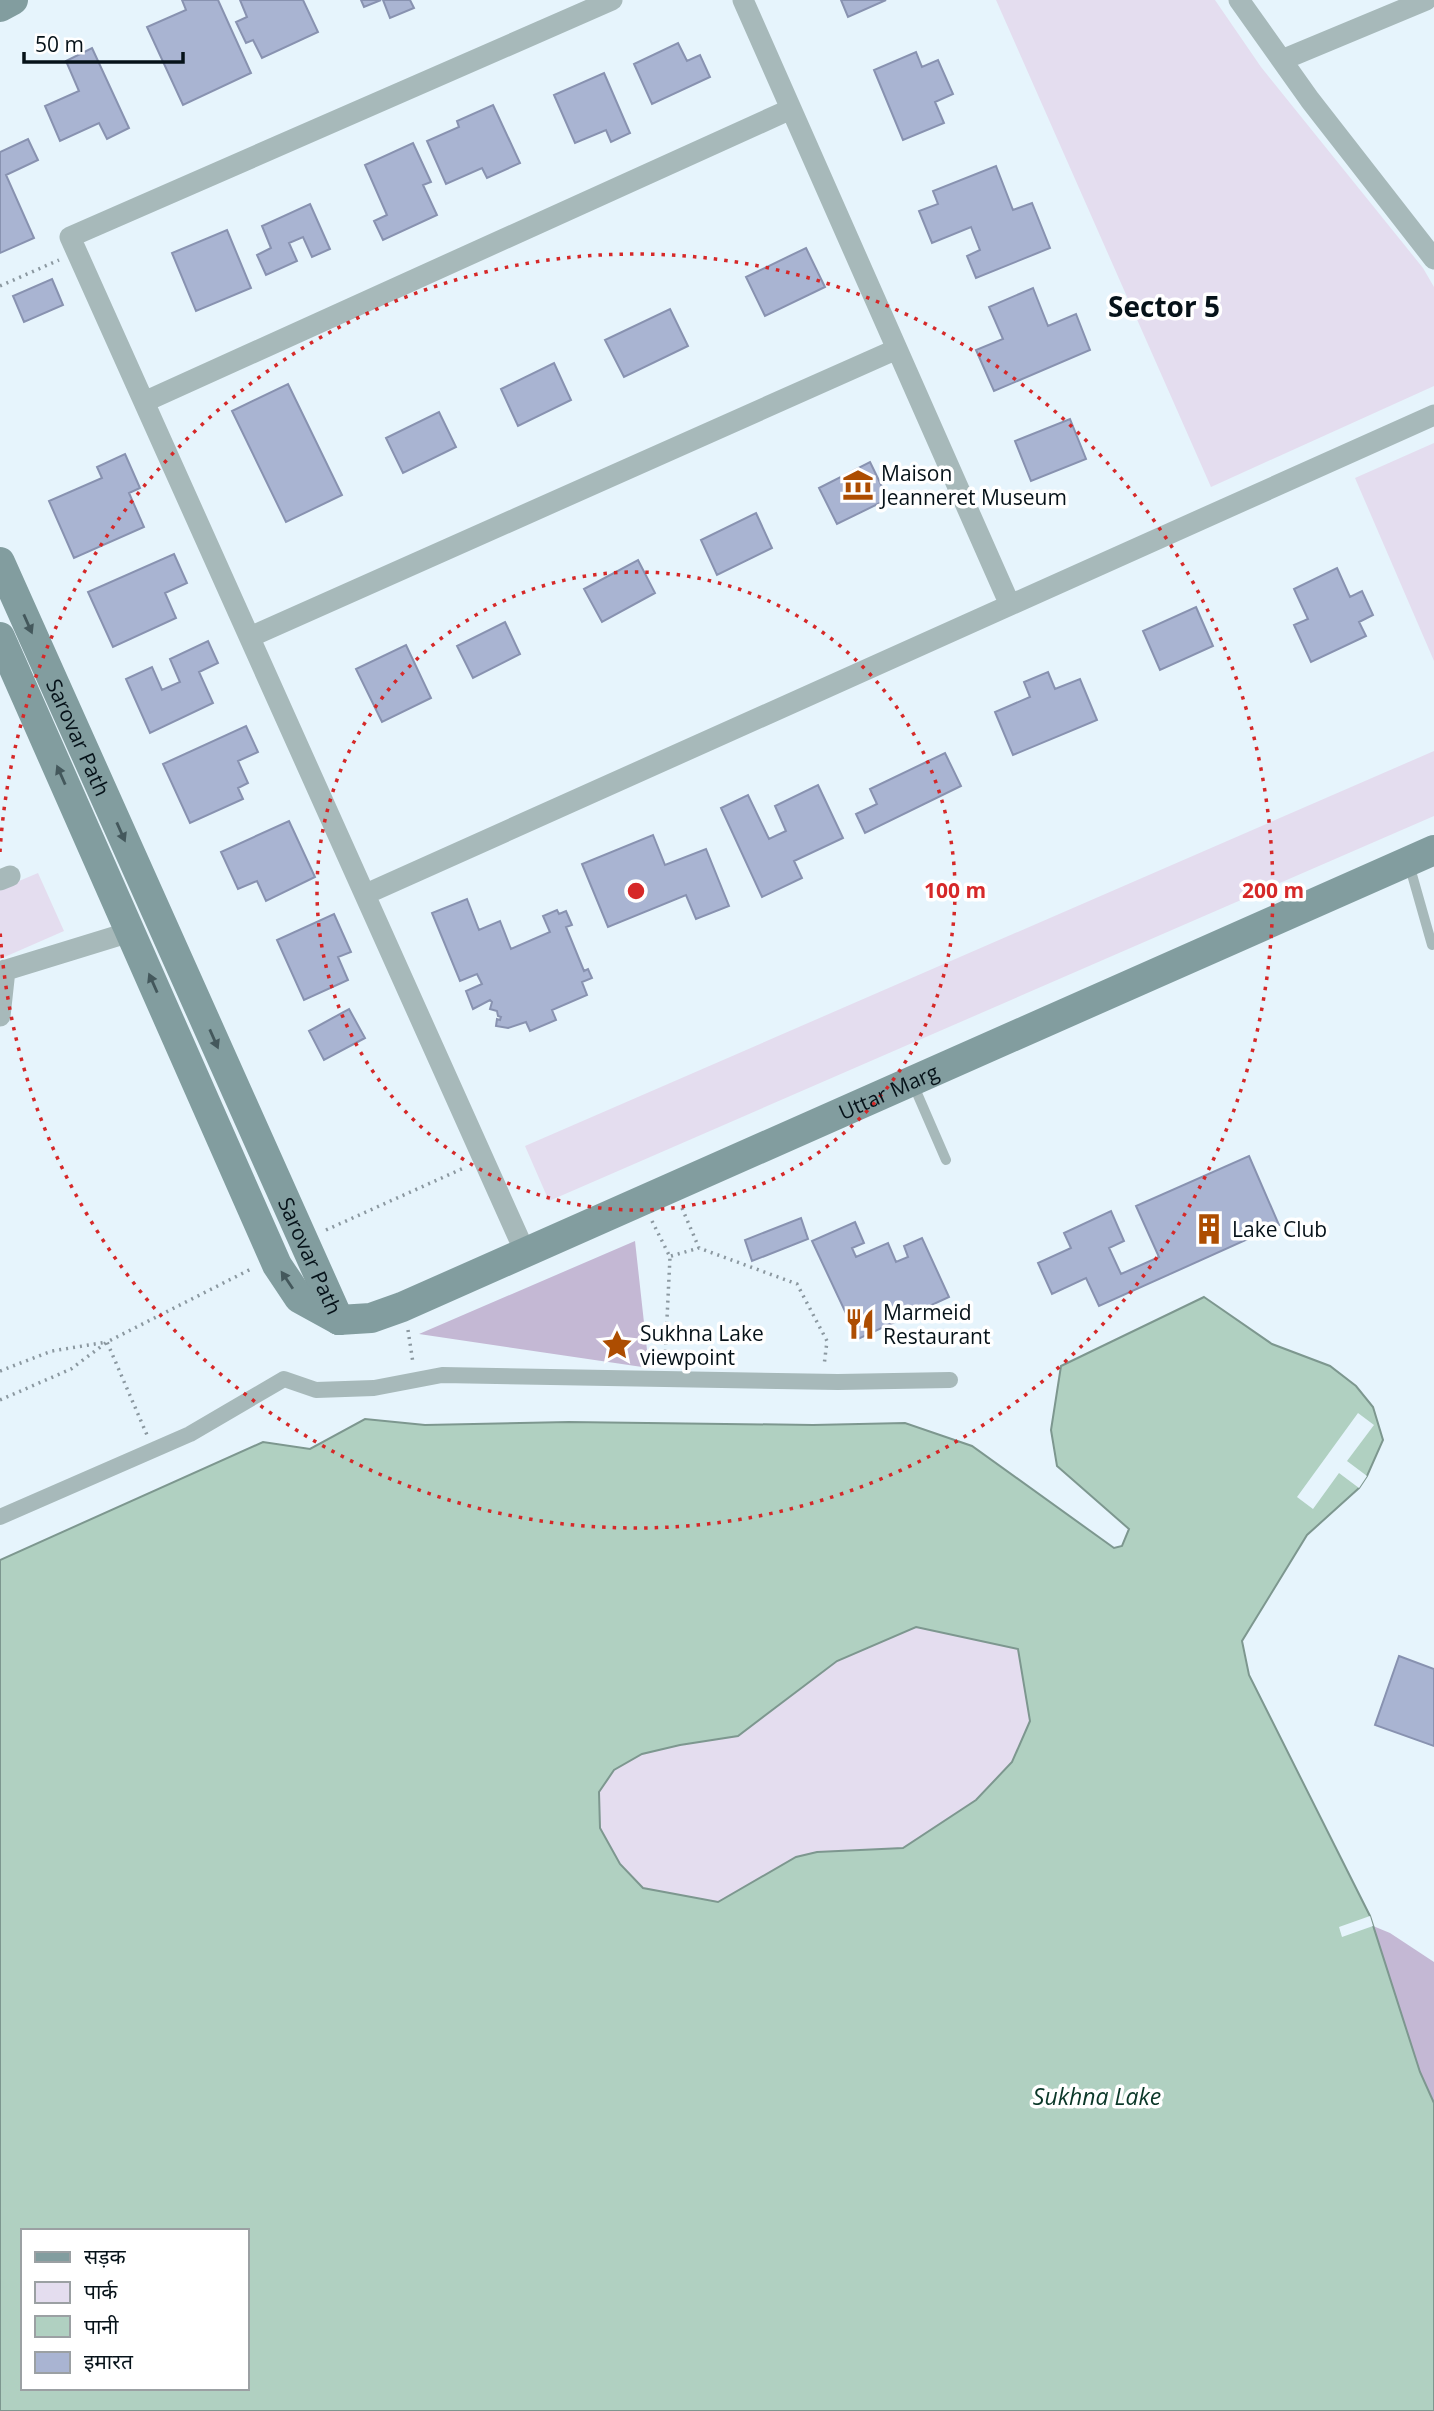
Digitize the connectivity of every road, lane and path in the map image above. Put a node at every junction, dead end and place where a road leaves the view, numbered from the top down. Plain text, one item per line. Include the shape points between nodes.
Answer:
1 (13, 0) edge
2 (612, 0) edge
3 (743, 0) edge
4 (1239, 0) edge
5 (1426, 0) edge
6 (0, 8) edge
7 (1282, 60) junction
8 (790, 109) junction
9 (77, 253) junction
10 (1434, 259) edge
11 (0, 286) edge
12 (897, 349) junction
13 (144, 401) junction
14 (1434, 415) edge
15 (0, 562) edge
16 (1010, 606) junction
17 (0, 637) edge
18 (250, 637) junction
19 (1421, 856) edge
20 (366, 894) junction
21 (130, 932) junction
22 (1432, 945) dead end
23 (3, 971) edge
24 (0, 1016) edge
25 (911, 1081) junction
26 (484, 1159) junction
27 (946, 1160) dead end
28 (674, 1186) junction
29 (641, 1201) junction
30 (304, 1240) junction
31 (699, 1248) junction
32 (525, 1252) junction
33 (273, 1256) junction
34 (670, 1257) junction
35 (402, 1307) junction
36 (339, 1320) junction
37 (107, 1342) junction
38 (0, 1371) edge
39 (664, 1378) junction
40 (415, 1380) junction
41 (950, 1380) dead end
42 (823, 1381) junction
43 (0, 1400) edge
44 (153, 1450) junction
45 (0, 1517) edge

1 - 6 main road
2 - 9 street via 70,237
3 - 8 street
4 - 7 street
5 - 7 street
7 - 10 street
8 - 12 street
8 - 13 street
9 - 11 path
9 - 13 street
12 - 16 street
12 - 18 street
13 - 18 street
14 - 16 street
15 -> 30 main road, Sarovar Path
16 - 20 street
21 -> 17 main road, Sarovar Path
18 - 20 street
19 - 22 lane
19 - 25 main road, Uttar Marg
20 - 26 street
21 - 23 street
33 -> 21 main road, Sarovar Path
23 - 24 street
25 - 27 lane
25 - 28 main road, Uttar Marg
26 - 30 path
26 - 32 street
28 - 29 main road, Uttar Marg
28 - 31 path
29 - 32 main road, Uttar Marg
29 - 34 path
30 - 36 main road, Sarovar Path
31 - 34 path
31 - 42 path via 797,1284 827,1341
32 - 35 main road, Uttar Marg
36 -> 33 main road, Sarovar Path via 299,1298
33 - 37 path
34 - 39 path
35 - 36 main road, Uttar Marg via 371,1318
35 - 40 path
37 - 38 path via 52,1351
37 - 43 path via 71,1369
37 - 44 path
39 - 40 street via 442,1375
39 - 42 street
40 - 44 street via 374,1388 316,1390 284,1379 190,1434
41 - 42 street
44 - 45 street

